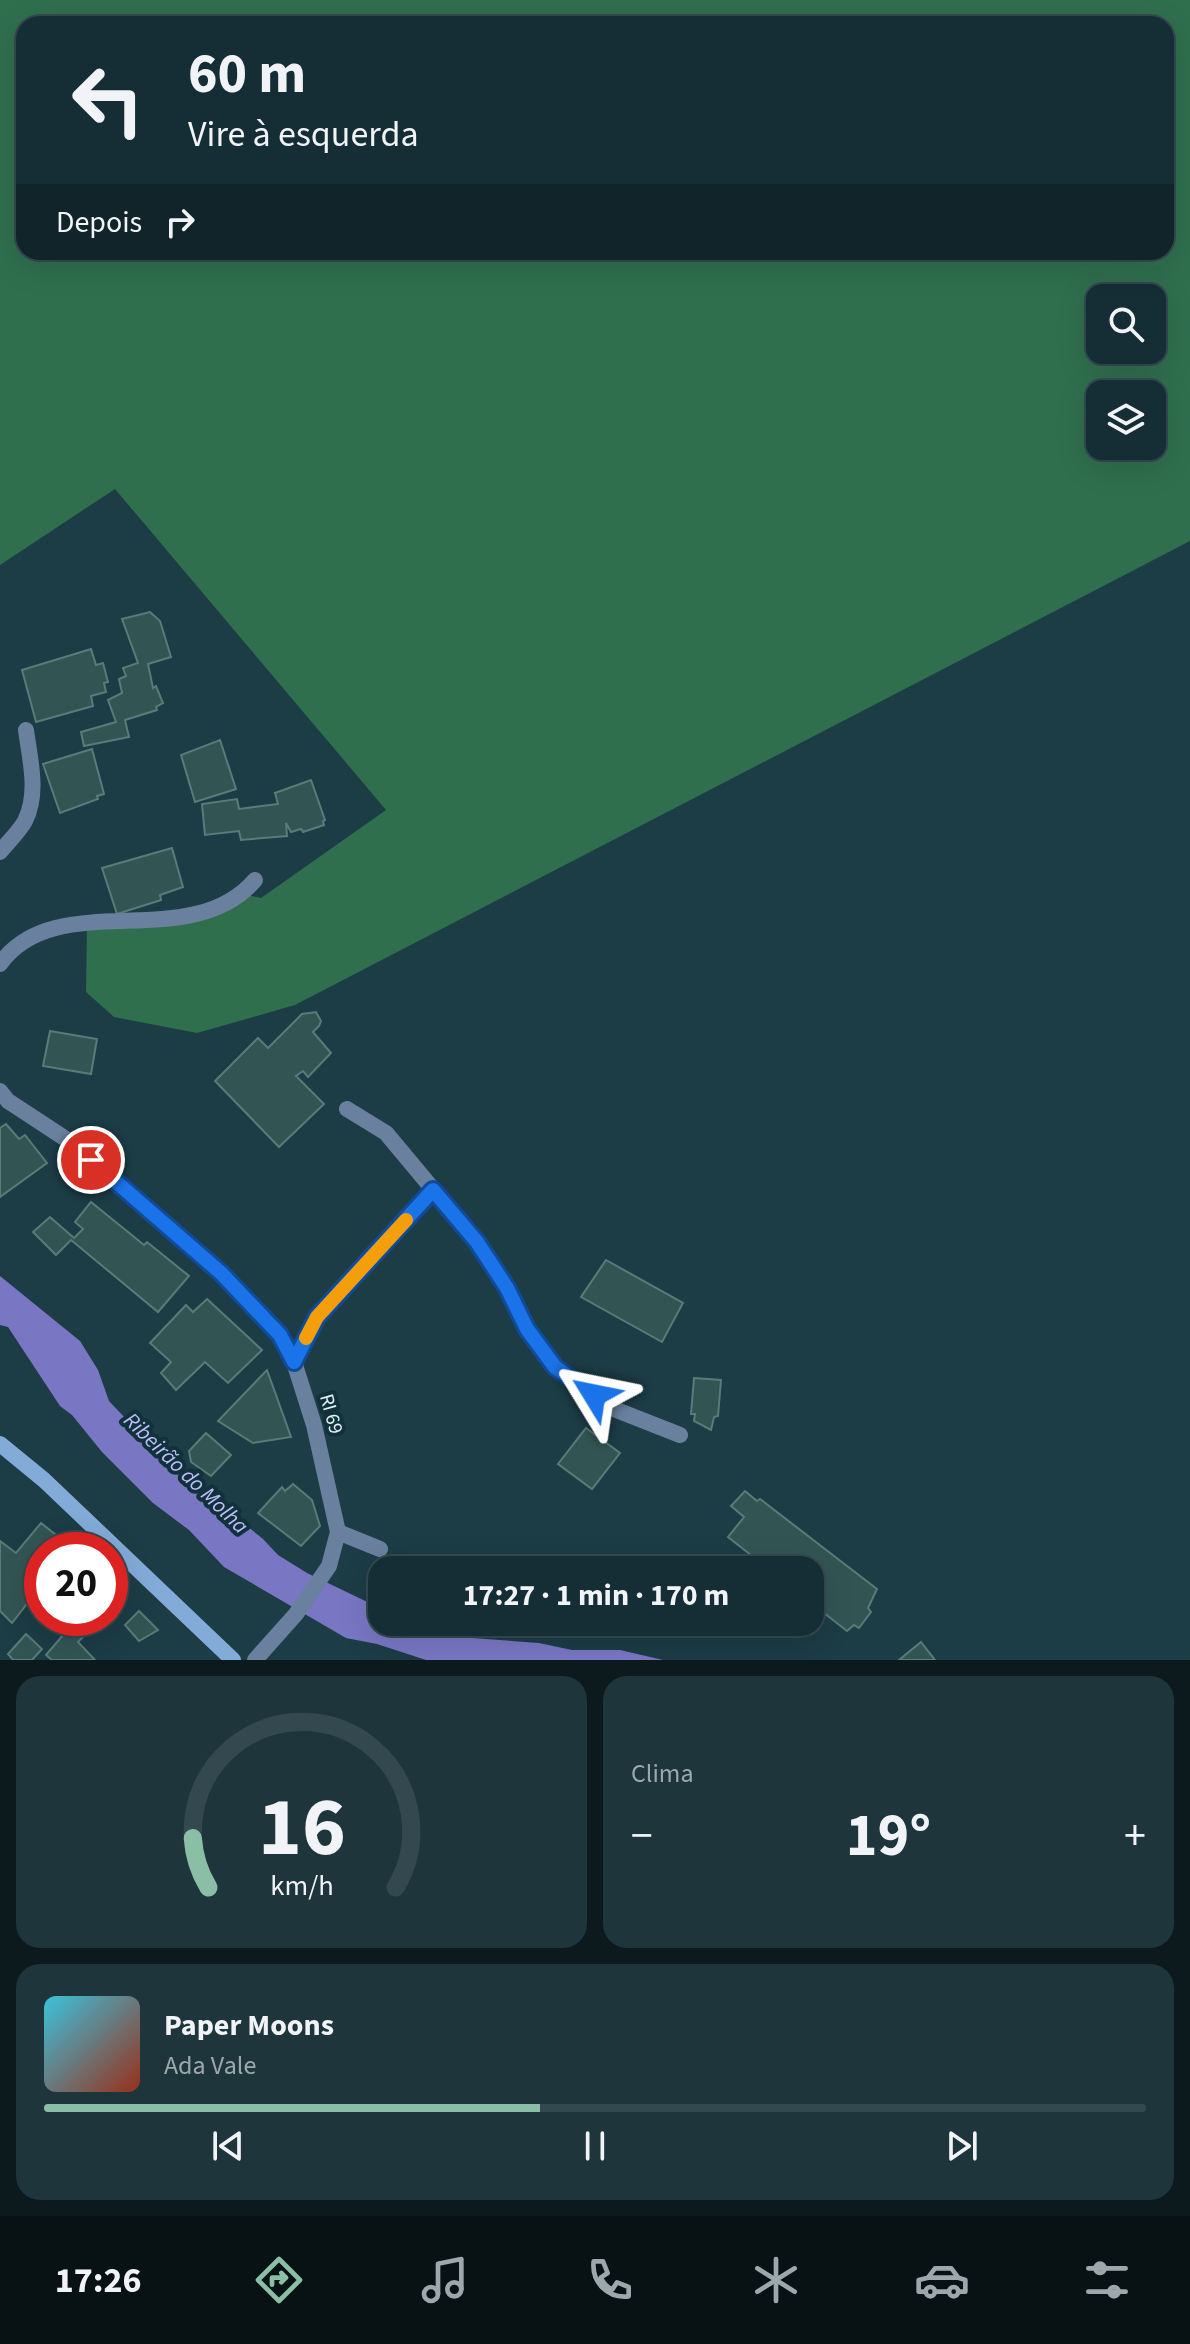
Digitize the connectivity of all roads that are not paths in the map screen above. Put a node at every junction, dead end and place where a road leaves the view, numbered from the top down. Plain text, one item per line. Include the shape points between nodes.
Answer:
1 (26, 730) dead end
2 (0, 852) edge
3 (255, 880) dead end
4 (0, 964) edge
5 (0, 1091) edge
6 (347, 1109) dead end
7 (433, 1190) junction
8 (294, 1362) junction
9 (680, 1435) dead end
10 (0, 1444) edge
11 (338, 1532) junction
12 (380, 1549) dead end
13 (233, 1660) edge
14 (255, 1660) edge

1 - 2 street via 32,799 24,822
3 - 4 street via 243,894 201,913 44,929 12,947
5 - 8 street, RI 69 via 69,1141 221,1273 280,1335
6 - 7 street via 386,1133
7 - 8 street via 317,1317
7 - 9 street via 477,1242 555,1367 614,1409
8 - 11 street, RI 69
10 - 13 street
11 - 12 street
11 - 14 street, RI 69 via 329,1566

